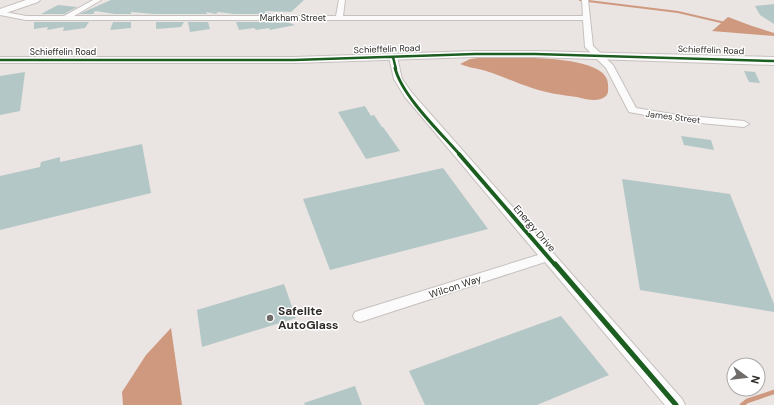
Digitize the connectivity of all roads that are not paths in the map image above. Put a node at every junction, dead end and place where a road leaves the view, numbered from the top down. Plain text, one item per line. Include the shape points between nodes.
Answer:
1 (35, 0) edge
2 (98, 0) edge
3 (342, 0) edge
4 (585, 1) edge
5 (0, 13) edge
6 (65, 18) junction
7 (339, 18) junction
8 (586, 18) junction
9 (597, 55) junction
10 (393, 56) junction
11 (0, 60) edge
12 (774, 61) edge
13 (744, 124) dead end
14 (549, 256) junction
15 (360, 316) dead end
16 (676, 405) edge

1 - 5 street
2 - 6 street
3 - 7 street
4 - 8 street, James Street
5 - 6 street, Markham Street via 26,18
6 - 7 street, Markham Street
7 - 8 street, Markham Street
8 - 9 street, James Street via 589,47
9 - 10 street, Schieffelin Road
9 - 12 street, Schieffelin Road
9 - 13 street, James Street via 610,67 632,110
10 - 11 street, Schieffelin Road via 294,60
10 - 14 street, Energy Drive via 398,79 406,91
14 - 15 street, Wilcon Way
14 - 16 street, Energy Drive

